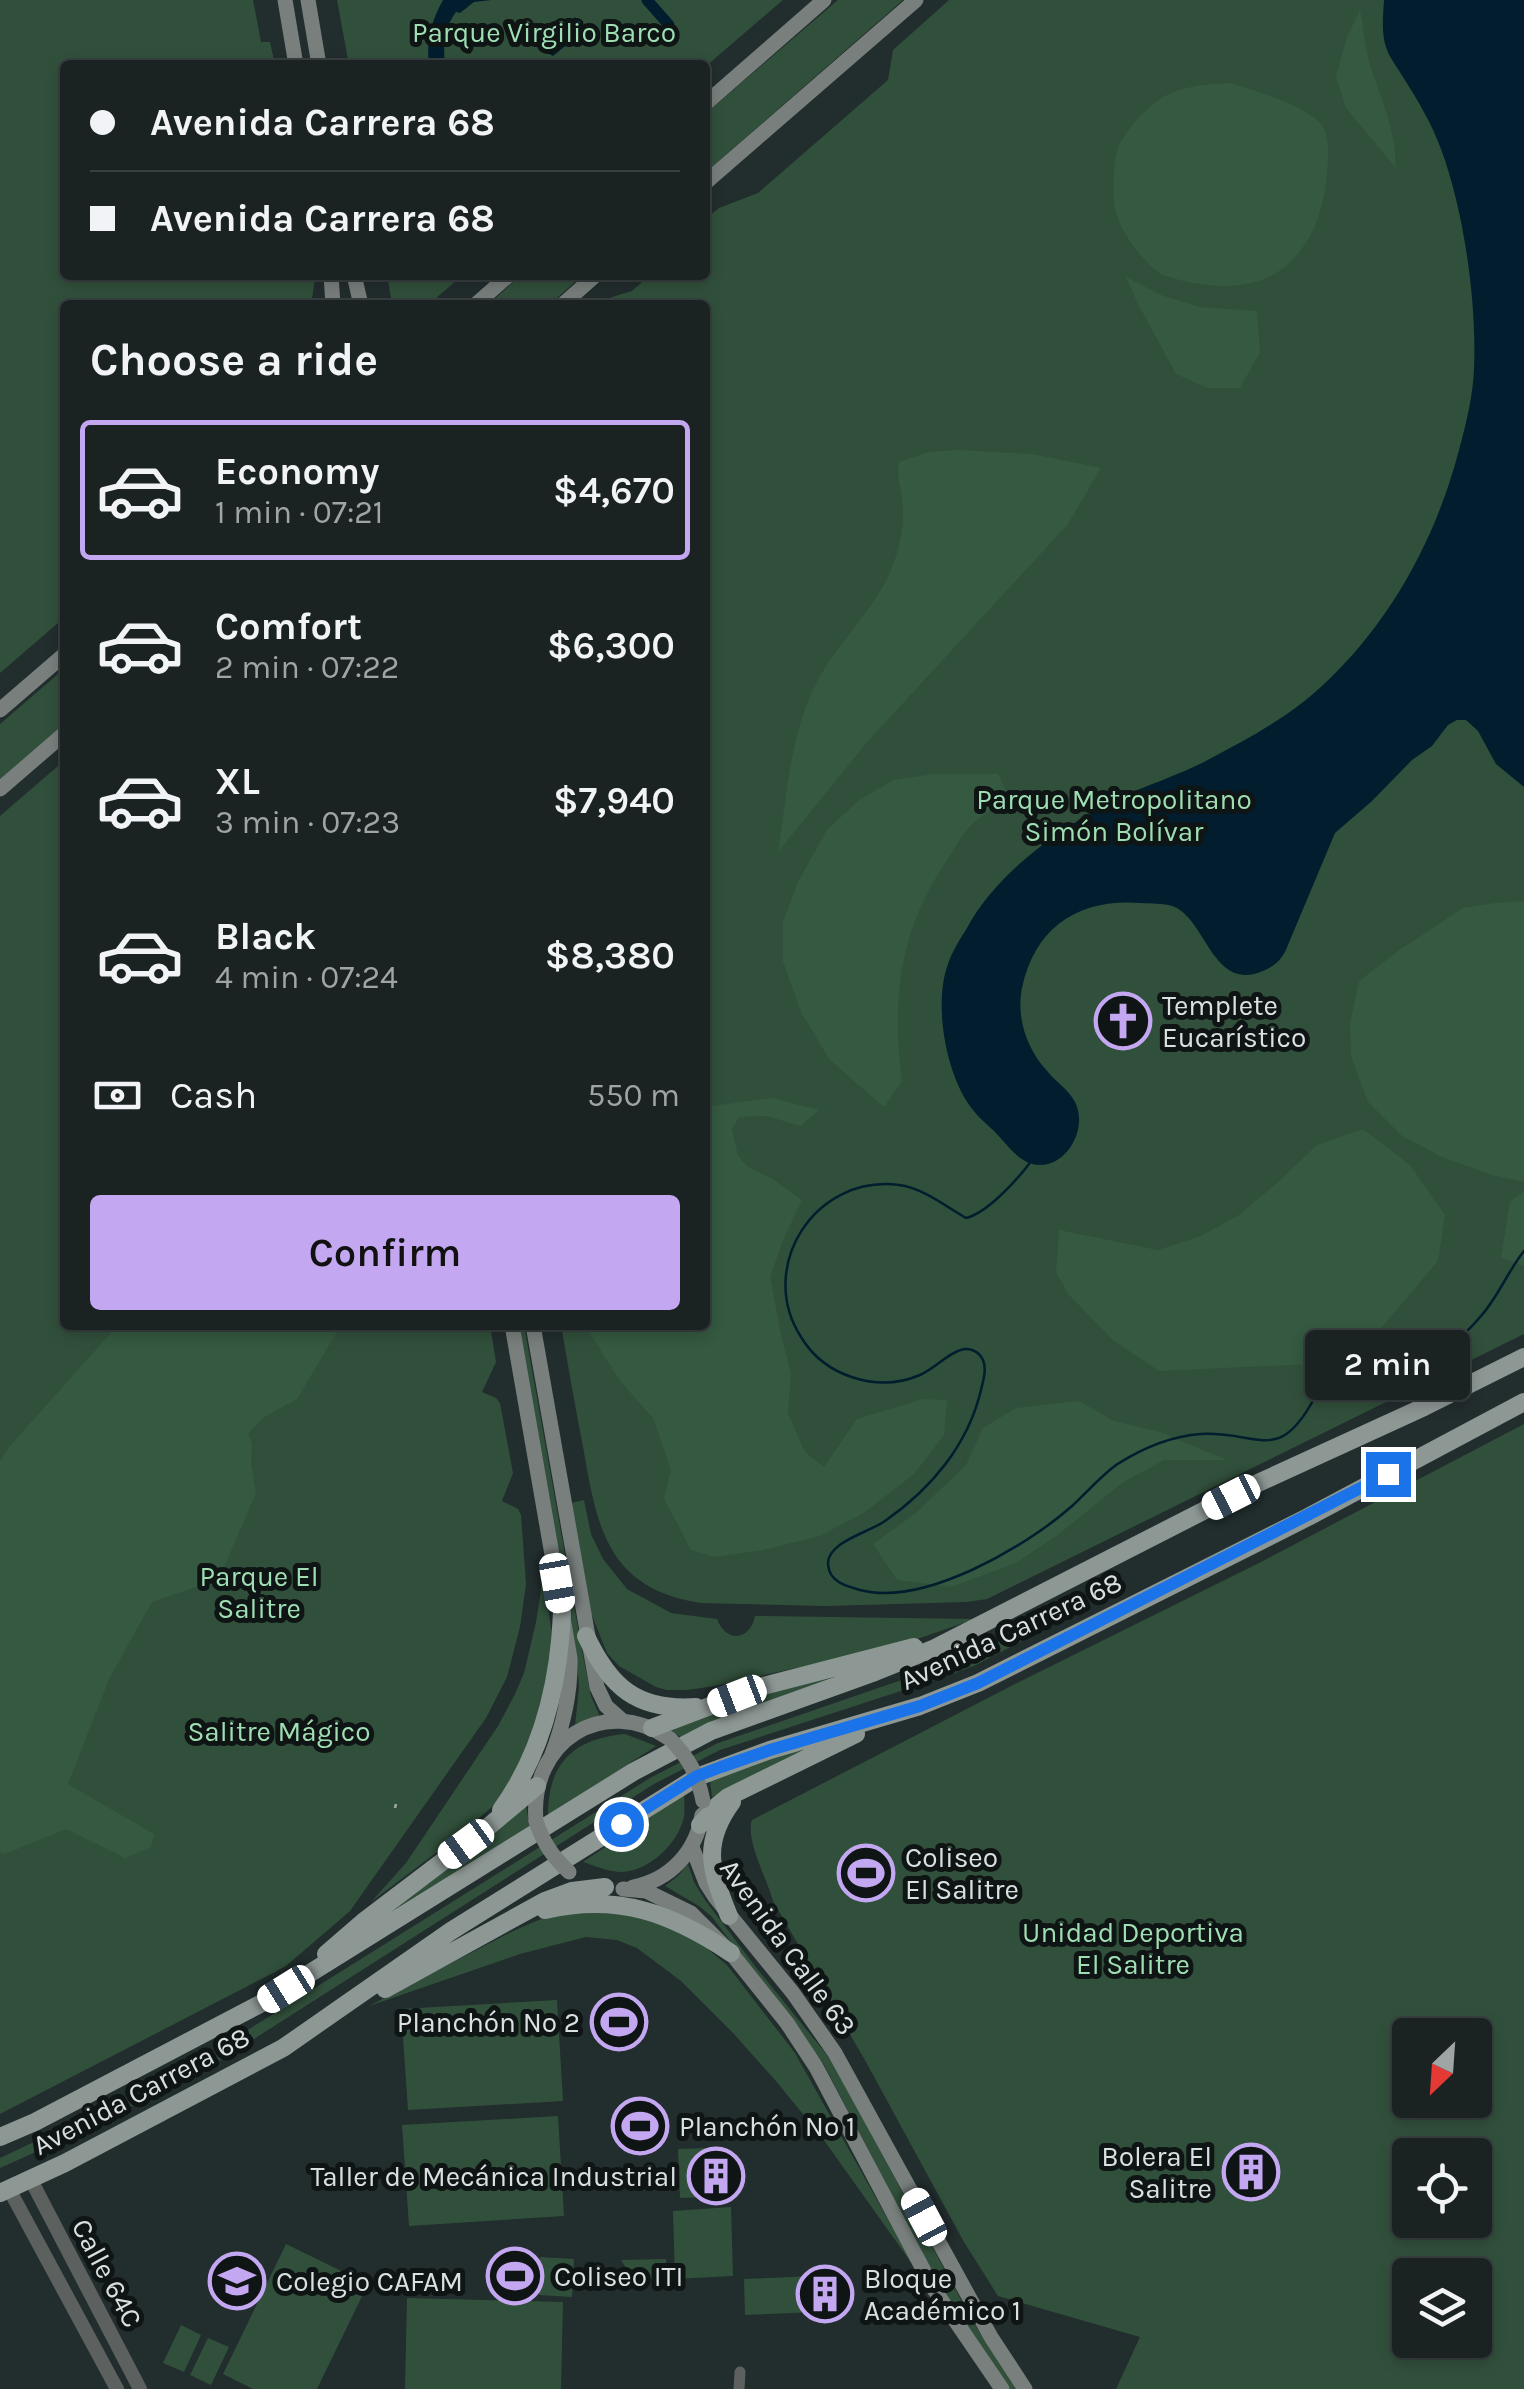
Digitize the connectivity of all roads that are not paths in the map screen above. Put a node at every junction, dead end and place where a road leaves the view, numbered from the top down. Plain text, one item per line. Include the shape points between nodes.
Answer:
1 (286, 0) edge
2 (308, 0) edge
3 (824, 0) edge
4 (916, 0) edge
5 (295, 60) edge
6 (318, 60) edge
7 (710, 100) edge
8 (710, 179) edge
9 (503, 280) edge
10 (590, 280) edge
11 (480, 300) edge
12 (568, 300) edge
13 (60, 658) edge
14 (0, 710) edge
15 (60, 737) edge
16 (0, 789) edge
17 (513, 1330) edge
18 (534, 1330) edge
19 (1524, 1357) edge
20 (1524, 1402) edge
21 (562, 1613) junction
22 (962, 1635) junction
23 (586, 1636) junction
24 (711, 1705) junction
25 (887, 1717) junction
26 (623, 1722) junction
27 (652, 1728) junction
28 (552, 1754) junction
29 (536, 1786) junction
30 (746, 1787) junction
31 (700, 1825) junction
32 (488, 1827) junction
33 (692, 1846) junction
34 (614, 1888) junction
35 (729, 1916) junction
36 (507, 1922) junction
37 (732, 1953) junction
38 (286, 1989) junction
39 (310, 2031) junction
40 (0, 2138) edge
41 (31, 2180) junction
42 (5, 2191) edge
43 (740, 2372) dead end
44 (117, 2389) edge
45 (140, 2389) edge
46 (739, 2389) edge
47 (1002, 2389) edge
48 (1024, 2389) edge

1 - 5 main road
2 - 6 main road
3 - 7 main road
4 - 8 main road
9 - 11 main road
10 - 12 main road
13 - 14 main road
15 - 16 main road
17 - 21 main road
18 - 23 main road
19 - 22 main road, Avenida Carrera 68 via 1258,1483
20 - 25 main road, Avenida Carrera 68 via 1018,1664
21 - 28 main road via 570,1675
21 - 32 main road via 557,1672 542,1729
22 - 24 main road
22 - 38 main road, Avenida Carrera 68 via 686,1744
23 - 24 main road via 603,1668 630,1695 664,1707
23 - 26 main road via 601,1698
24 - 27 main road
25 - 30 main road
25 - 39 main road, Avenida Carrera 68 via 697,1776 451,1931
26 - 27 main road
26 - 28 main road via 583,1729
27 - 31 main road, bridge via 693,1766
28 - 29 main road
29 - 32 main road
29 - 34 main road, bridge via 536,1821 554,1858 586,1882
30 - 31 main road
30 - 35 main road via 722,1818 710,1853
31 - 33 main road
32 - 38 main road
33 - 34 main road via 663,1876
33 - 35 main road, Avenida Calle 63
34 - 36 main road via 558,1895
34 - 37 main road, Avenida Calle 63 via 681,1907
35 - 48 main road, Avenida Calle 63 via 835,2053
36 - 37 main road via 564,1906 620,1905 682,1923
36 - 39 main road
37 - 47 main road, Avenida Calle 63 via 806,2050 926,2276
38 - 40 main road, Avenida Carrera 68
39 - 41 main road, Avenida Carrera 68
41 - 42 main road, Avenida Carrera 68
41 - 45 street, Calle 64C
42 - 44 street, Calle 64C
43 - 46 street

